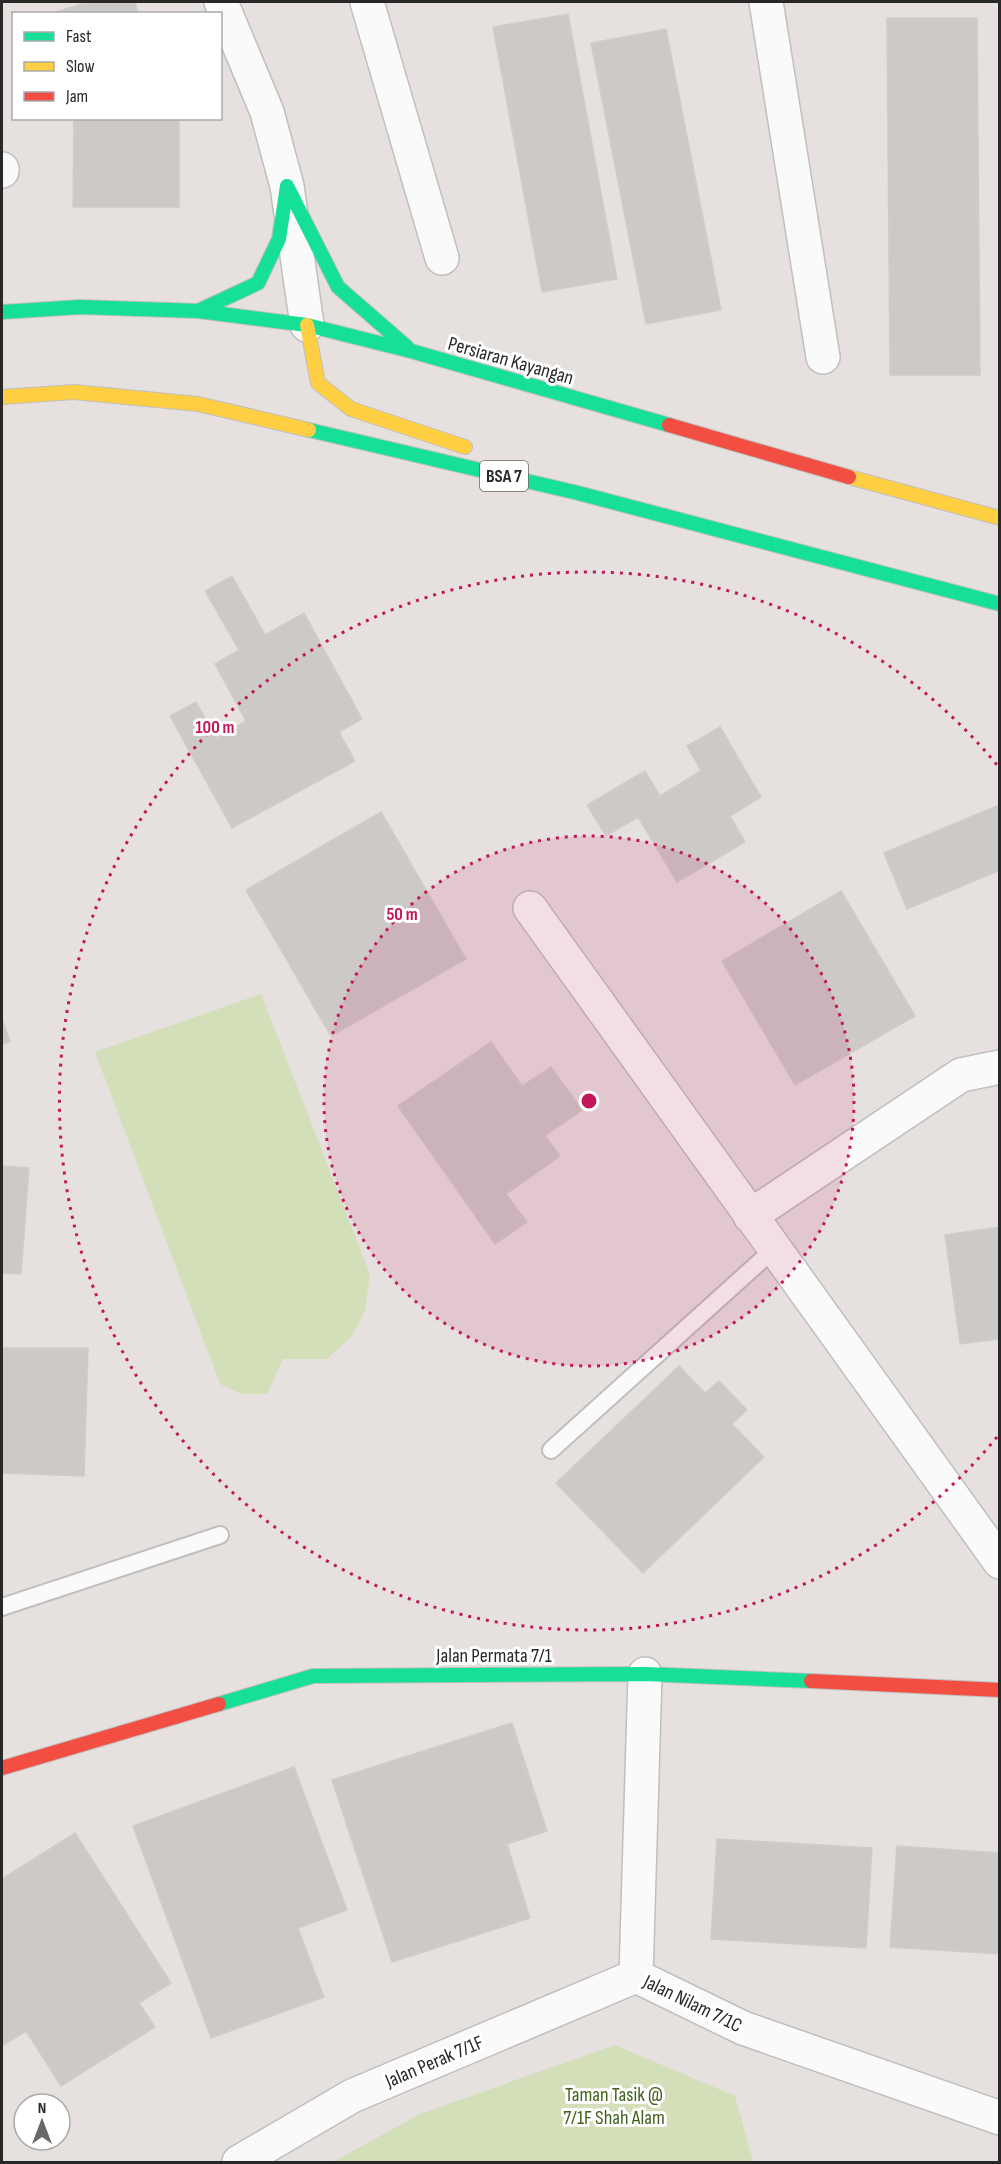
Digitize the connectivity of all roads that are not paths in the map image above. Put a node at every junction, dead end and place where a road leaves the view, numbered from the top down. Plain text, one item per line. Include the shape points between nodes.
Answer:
1 (221, 2) edge
2 (367, 2) edge
3 (766, 2) edge
4 (287, 186) junction
5 (442, 258) dead end
6 (198, 311) junction
7 (2, 312) edge
8 (307, 326) junction
9 (411, 351) junction
10 (823, 357) dead end
11 (2, 397) edge
12 (578, 493) junction
13 (999, 518) edge
14 (999, 604) edge
15 (530, 908) dead end
16 (999, 1067) edge
17 (750, 1216) junction
18 (774, 1249) junction
19 (551, 1450) dead end
20 (220, 1535) dead end
21 (999, 1562) edge
22 (2, 1607) edge
23 (645, 1674) junction
24 (999, 1690) edge
25 (2, 1768) edge
26 (636, 1976) junction
27 (999, 2118) edge
28 (239, 2163) edge

1 - 4 street via 267,112
2 - 5 street
3 - 10 street
4 - 6 main road via 279,239 258,283
4 - 8 street
4 - 9 main road via 338,287
6 - 7 main road, Persiaran Kayangan via 80,307
6 - 8 main road, Persiaran Kayangan
8 - 9 main road, Persiaran Kayangan
8 - 12 main road via 318,383 351,409
9 - 13 main road, Persiaran Kayangan
11 - 12 main road, BSA 7 via 74,392 198,404
12 - 14 main road, BSA 7
15 - 17 street
16 - 17 street via 961,1075
17 - 18 street
18 - 19 lane
18 - 21 street
20 - 22 lane
23 - 24 main road, Jalan Permata 7/1
23 - 25 main road, Jalan Permata 7/1 via 313,1676
23 - 26 street, Jalan Nilam 7/1C
26 - 27 street, Jalan Nilam 7/1C via 742,2028
26 - 28 street, Jalan Perak 7/1F via 352,2096

